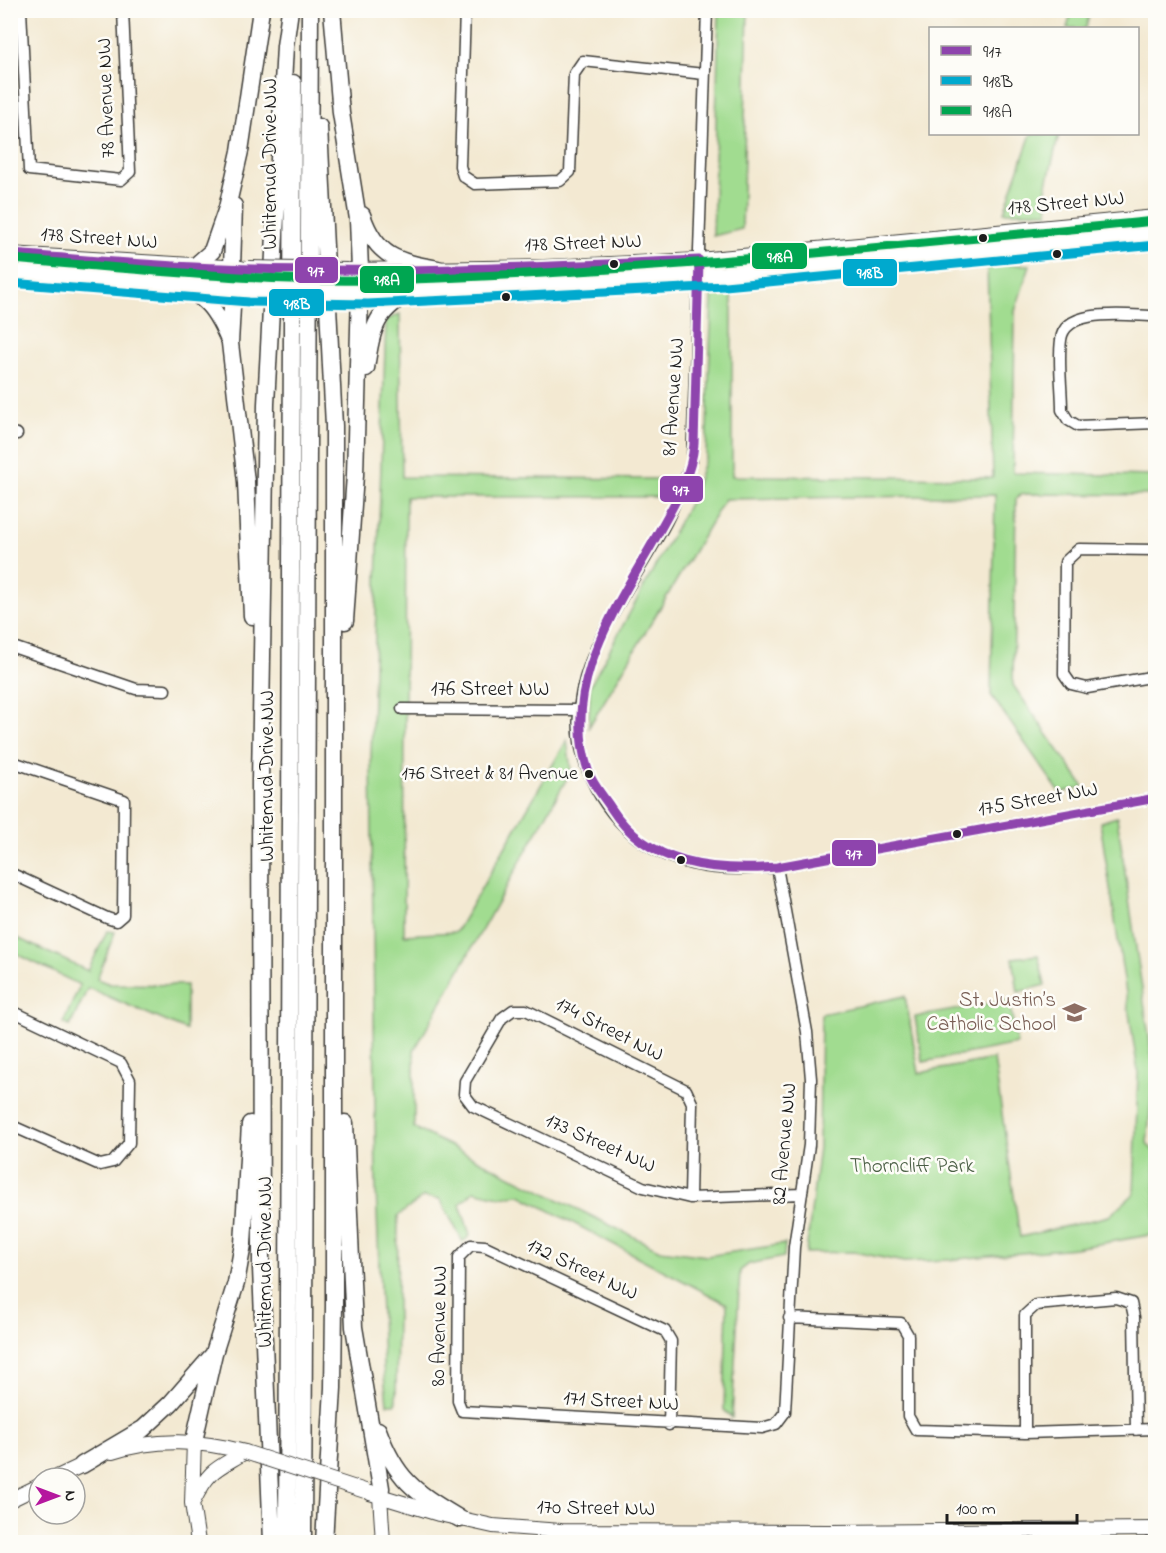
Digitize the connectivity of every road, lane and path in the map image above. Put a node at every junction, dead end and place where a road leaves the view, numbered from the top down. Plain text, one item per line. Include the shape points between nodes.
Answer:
1 (21, 10) edge
2 (123, 10) edge
3 (261, 10) edge
4 (292, 10) edge
5 (310, 10) edge
6 (332, 10) edge
7 (465, 10) edge
8 (707, 10) edge
9 (309, 58) junction
10 (704, 74) junction
11 (240, 151) junction
12 (354, 188) junction
13 (1155, 217) edge
14 (1155, 233) edge
15 (10, 254) edge
16 (699, 260) junction
17 (195, 266) junction
18 (240, 268) junction
19 (438, 269) junction
20 (354, 270) junction
21 (10, 271) edge
22 (699, 275) junction
23 (165, 285) junction
24 (242, 289) junction
25 (416, 290) junction
26 (352, 292) junction
27 (1155, 315) edge
28 (230, 343) junction
29 (1155, 423) edge
30 (357, 425) junction
31 (1155, 550) edge
32 (10, 646) edge
33 (1155, 676) edge
34 (165, 690) dead end
35 (402, 709) dead end
36 (578, 710) junction
37 (10, 761) edge
38 (260, 782) junction
39 (1155, 798) edge
40 (334, 813) junction
41 (646, 847) joint
42 (777, 867) junction
43 (10, 873) edge
44 (10, 1010) edge
45 (259, 1013) junction
46 (335, 1042) junction
47 (464, 1094) joint
48 (10, 1125) edge
49 (802, 1194) junction
50 (690, 1197) junction
51 (471, 1245) joint
52 (789, 1318) junction
53 (214, 1353) junction
54 (365, 1389) junction
55 (462, 1412) joint
56 (776, 1424) joint
57 (669, 1425) junction
58 (1155, 1429) edge
59 (1136, 1430) junction
60 (1025, 1433) junction
61 (194, 1442) junction
62 (245, 1452) junction
63 (82, 1465) joint
64 (27, 1492) edge
65 (372, 1494) junction
66 (10, 1500) edge
67 (192, 1503) junction
68 (460, 1519) junction
69 (1155, 1528) edge
70 (198, 1542) edge
71 (272, 1542) edge
72 (287, 1542) edge
73 (303, 1542) edge
74 (324, 1542) edge
75 (383, 1542) edge

1 - 2 street, 78 Avenue NW via 29,170 121,180 130,172
3 - 11 highway
4 - 38 highway via 285,46 266,404
4 - 72 highway, Whitemud Drive NW
5 - 9 highway, Whitemud Drive NW
6 - 12 highway via 341,113
7 - 10 street via 460,166 463,176 475,184 560,181 570,172 574,74 583,61
8 - 10 street, 81 Avenue NW
9 - 40 highway via 317,86 331,319
9 - 73 highway, Whitemud Drive NW
10 - 16 street, 81 Avenue NW
11 - 17 highway via 220,231 208,256
11 - 18 highway
12 - 19 highway via 368,232 388,256
12 - 20 highway via 358,219
13 - 16 main road, 178 Street NW
14 - 22 main road, 178 Street NW
15 - 17 main road, 178 Street NW
16 - 19 main road, 178 Street NW
16 - 22 street, 81 Avenue NW
17 - 18 main road, 178 Street NW
18 - 20 main road, 178 Street NW, bridge
18 - 24 main road
19 - 20 main road, 178 Street NW
20 - 26 main road
21 - 23 main road, 178 Street NW
22 - 25 main road, 178 Street NW
22 - 36 street, 81 Avenue NW via 692,461 664,526 590,657
23 - 24 main road, 178 Street NW
23 - 28 highway via 189,289 204,298 218,316
24 - 26 main road, 178 Street NW, bridge
24 - 28 highway
25 - 26 main road, 178 Street NW
25 - 30 highway via 387,306 378,321 369,348
26 - 30 highway
27 - 29 street via 1084,316 1067,324 1061,338 1062,410 1068,420 1078,426
28 - 38 highway via 246,482
30 - 40 highway
31 - 33 street via 1079,549 1065,561 1064,674 1071,684 1087,688
32 - 34 street via 136,689
35 - 36 street, 176 Street NW
36 - 41 street, 81 Avenue NW via 590,775 612,813
37 - 43 street via 124,800 124,911 116,921
38 - 45 highway
39 - 42 street, 175 Street NW
40 - 46 highway
41 - 42 street, 175 Street NW via 692,865 736,871
42 - 49 street, 82 Avenue NW via 807,1032 811,1079 809,1145
44 - 48 street via 121,1064 130,1080 129,1143 112,1162 100,1164
45 - 53 highway via 243,1244 236,1283
45 - 71 highway via 261,1268
46 - 54 highway via 344,1102 354,1327
46 - 74 highway via 333,1388
47 - 50 street, 173 Street NW via 473,1106 643,1187
47 - 50 street, 174 Street NW via 465,1081 502,1018 513,1010 526,1010 686,1090 692,1103
49 - 50 street, 173 Street NW
49 - 52 street, 82 Avenue NW
51 - 55 street, 80 Avenue NW via 459,1257 458,1401
51 - 57 street, 172 Street NW via 485,1246 665,1331 671,1341
52 - 56 street, 82 Avenue NW via 785,1412
52 - 60 street via 901,1323 908,1335 908,1416 916,1430
53 - 61 highway
53 - 63 highway via 143,1429
54 - 65 highway via 381,1488
54 - 68 highway via 382,1439 400,1475 420,1495
55 - 57 street, 171 Street NW
56 - 57 street, 171 Street NW via 762,1428
58 - 59 street
59 - 60 street
59 - 60 street via 1134,1317 1131,1303 1116,1298 1036,1305 1025,1315
61 - 62 main road, 170 Street NW
61 - 63 main road, 170 Street NW via 133,1446
61 - 67 main road
62 - 65 main road, 170 Street NW, bridge
62 - 67 main road via 214,1469
64 - 66 main road
65 - 68 main road, 170 Street NW
65 - 75 main road
67 - 70 main road
68 - 69 main road, 170 Street NW via 494,1526 572,1531

